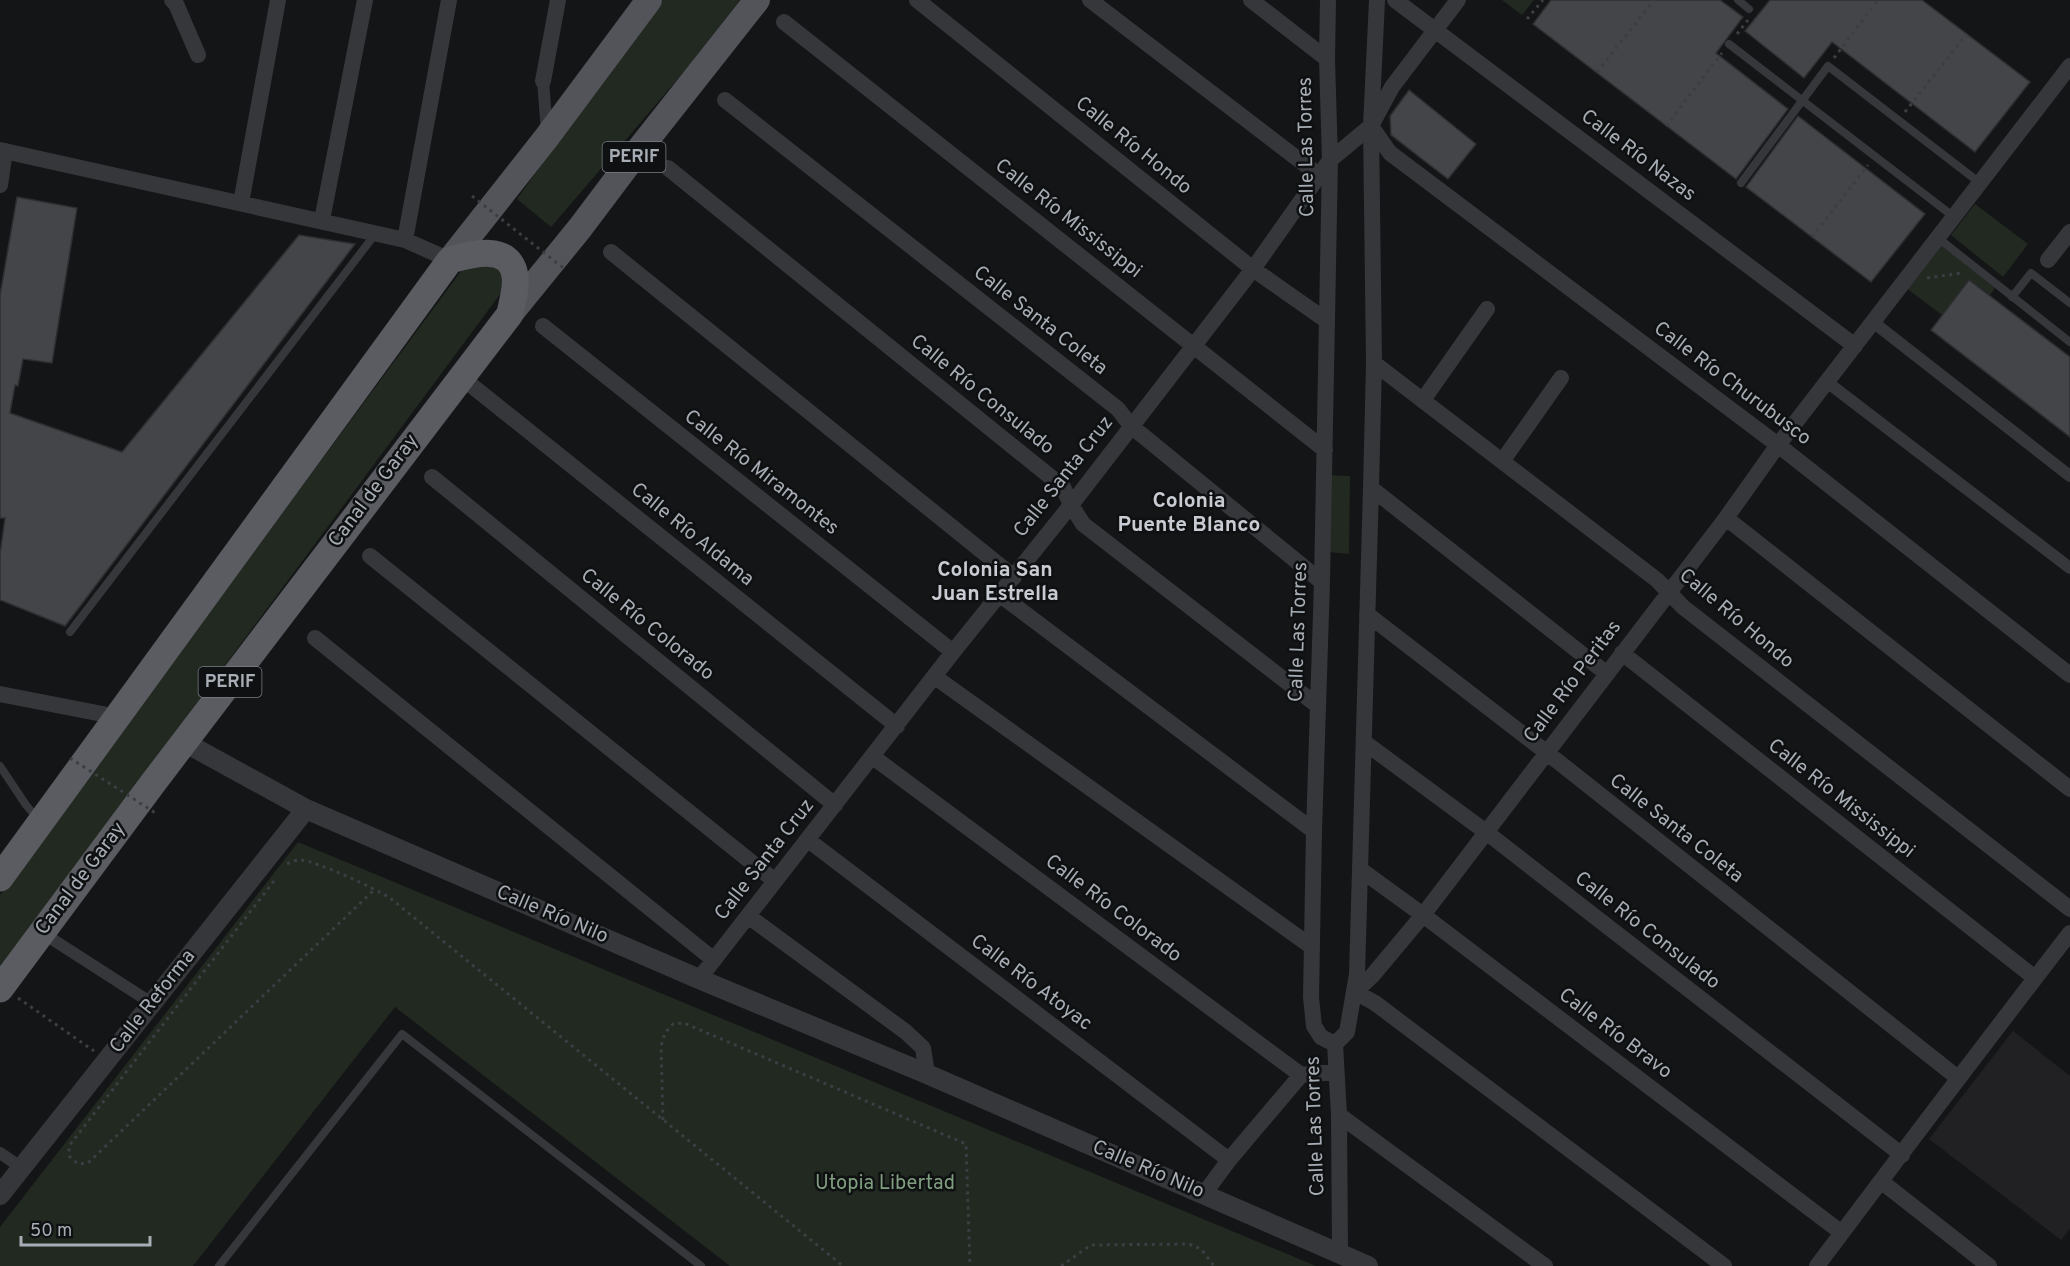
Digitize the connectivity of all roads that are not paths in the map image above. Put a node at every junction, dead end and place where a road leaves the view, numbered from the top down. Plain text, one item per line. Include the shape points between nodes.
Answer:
1 (172, 0) edge
2 (278, 0) edge
3 (365, 0) edge
4 (449, 0) edge
5 (558, 0) edge
6 (649, 0) edge
7 (757, 0) edge
8 (917, 0) edge
9 (1090, 0) edge
10 (1251, 0) edge
11 (1328, 0) edge
12 (1377, 0) edge
13 (1395, 0) edge
14 (1458, 0) edge
15 (1738, 0) edge
16 (1752, 10) road end
17 (784, 22) dead end
18 (1436, 30) junction
19 (1729, 44) road end
20 (198, 55) dead end
21 (1327, 58) junction
22 (2070, 66) edge
23 (543, 81) joint
24 (725, 100) dead end
25 (1802, 100) junction
26 (1371, 126) junction
27 (547, 137) junction
28 (3, 151) edge
29 (1330, 160) junction
30 (668, 168) dead end
31 (1320, 176) junction
32 (1741, 183) dead end
33 (1980, 183) junction
34 (0, 184) edge
35 (241, 203) junction
36 (1954, 217) junction
37 (322, 220) junction
38 (2070, 232) edge
39 (376, 233) junction
40 (1938, 238) junction
41 (405, 240) junction
42 (611, 252) dead end
43 (450, 260) junction
44 (2049, 260) dead end
45 (1253, 268) junction
46 (2012, 297) junction
47 (2070, 303) edge
48 (1487, 309) dead end
49 (510, 314) junction
50 (1327, 321) junction
51 (1873, 322) junction
52 (543, 326) dead end
53 (2070, 342) edge
54 (1193, 345) junction
55 (1855, 346) junction
56 (1374, 363) junction
57 (461, 377) junction
58 (1561, 378) dead end
59 (1827, 382) junction
60 (1423, 400) junction
61 (1131, 426) junction
62 (1778, 445) junction
63 (1325, 450) junction
64 (1503, 460) junction
65 (432, 477) dead end
66 (2070, 477) edge
67 (1371, 488) junction
68 (1071, 505) junction
69 (1726, 518) junction
70 (370, 556) dead end
71 (2070, 568) edge
72 (1014, 577) junction
73 (1322, 582) junction
74 (1668, 592) junction
75 (999, 594) junction
76 (1367, 614) junction
77 (70, 632) dead end
78 (315, 638) dead end
79 (953, 652) junction
80 (1622, 653) junction
81 (1606, 673) junction
82 (2070, 675) edge
83 (935, 677) junction
84 (0, 694) edge
85 (1318, 706) junction
86 (118, 717) junction
87 (897, 726) junction
88 (184, 742) junction
89 (1364, 742) junction
90 (1546, 752) junction
91 (873, 757) junction
92 (0, 766) edge
93 (2070, 789) edge
94 (835, 805) junction
95 (306, 809) junction
96 (41, 823) junction
97 (1314, 831) junction
98 (1486, 832) junction
99 (808, 840) junction
100 (1361, 870) junction
101 (0, 878) edge
102 (775, 881) junction
103 (2070, 909) edge
104 (1423, 915) junction
105 (748, 916) junction
106 (41, 932) junction
107 (2070, 933) edge
108 (1312, 947) junction
109 (714, 960) junction
110 (2035, 978) junction
111 (699, 979) junction
112 (1, 988) edge
113 (1355, 992) junction
114 (153, 1004) junction
115 (1335, 1044) junction
116 (1336, 1072) junction
117 (927, 1074) junction
118 (1301, 1075) junction
119 (1958, 1078) junction
120 (1340, 1115) junction
121 (0, 1153) edge
122 (1902, 1155) junction
123 (1229, 1160) junction
124 (22, 1168) junction
125 (1882, 1182) junction
126 (1204, 1194) junction
127 (0, 1195) edge
128 (1842, 1233) junction
129 (1340, 1254) junction
130 (219, 1266) edge
131 (700, 1266) edge
132 (1368, 1266) edge
133 (1545, 1266) edge
134 (1724, 1266) edge
135 (1817, 1266) edge
136 (1989, 1266) edge

1 - 20 street
2 - 35 street
3 - 37 street
4 - 41 street
5 - 23 street
6 - 27 main road
7 - 49 main road, Canal de Garay / PERIF
8 - 45 street, Calle Río Hondo
9 - 31 street
10 - 21 street
11 - 21 street, Calle Las Torres
12 - 26 street
13 - 18 street, Calle Río Nazas
14 - 18 street, Calle Santa Cruz
15 - 16 lane
17 - 54 street, Calle Río Mississippi
18 - 26 street, Calle Santa Cruz via 1392,87
18 - 55 street, Calle Río Nazas
19 - 25 lane
21 - 29 street, Calle Las Torres
22 - 33 street, Calle Río Peritas
23 - 27 street
24 - 61 street, Calle Santa Coleta via 1118,409
25 - 32 lane
25 - 33 lane via 1828,66
25 - 36 lane
26 - 29 street, Calle Santa Cruz
26 - 56 street
26 - 62 street, Calle Río Churubusco via 1390,153
27 - 43 main road
28 - 34 street
28 - 35 street
29 - 31 street, Calle Santa Cruz
29 - 50 street, Calle Las Torres
30 - 68 street, Calle Río Consulado via 1063,487
31 - 45 street, Calle Santa Cruz
33 - 36 street, Calle Río Peritas
35 - 37 street
36 - 40 street, Calle Río Peritas
37 - 39 street
38 - 44 street
39 - 41 street
39 - 77 lane
40 - 46 lane
40 - 51 street, Calle Río Peritas
41 - 43 street
42 - 72 street
43 - 49 highway via 475,253 507,259 515,274
43 - 86 highway
45 - 50 street, Calle Río Hondo
45 - 54 street, Calle Santa Cruz
46 - 47 lane via 2031,273
46 - 53 lane
48 - 60 street
49 - 57 highway, Canal de Garay / PERIF
50 - 63 street, Calle Las Torres
51 - 55 street, Calle Río Peritas
51 - 66 street
52 - 79 street, Calle Río Miramontes
54 - 61 street, Calle Santa Cruz
54 - 63 street, Calle Río Mississippi
55 - 59 street, Calle Río Peritas
56 - 60 street, Calle Río Hondo
56 - 67 street
57 - 87 street, Calle Río Aldama
57 - 88 highway, Canal de Garay / PERIF
58 - 64 street
59 - 62 street, Calle Río Peritas
59 - 71 street
60 - 64 street, Calle Río Hondo
61 - 68 street, Calle Santa Cruz
61 - 73 street, Calle Santa Coleta
62 - 69 street, Calle Río Peritas
62 - 82 street, Calle Río Churubusco
63 - 73 street, Calle Las Torres
64 - 74 street, Calle Río Hondo
65 - 94 street, Calle Río Colorado
67 - 76 street
67 - 81 street
68 - 72 street, Calle Santa Cruz
68 - 85 street, Calle Río Consulado via 1083,524
69 - 74 street, Calle Río Peritas
69 - 93 street
70 - 102 street
72 - 75 street, Calle Santa Cruz
73 - 85 street, Calle Las Torres
74 - 80 street, Calle Río Peritas
74 - 103 street, Calle Río Hondo
75 - 79 street, Calle Santa Cruz
75 - 97 street
76 - 89 street
76 - 90 street, Calle Santa Coleta
78 - 109 street
79 - 83 street, Calle Santa Cruz
80 - 81 street, Calle Río Peritas
80 - 110 street, Calle Río Mississippi
81 - 90 street, Calle Río Peritas
83 - 87 street, Calle Santa Cruz
83 - 108 street
84 - 86 street
85 - 97 street, Calle Las Torres
86 - 96 highway
87 - 91 street, Calle Santa Cruz
88 - 95 street, Calle Río Nilo
88 - 106 highway, Canal de Garay / PERIF
89 - 98 street, Calle Río Consulado
89 - 100 street
90 - 98 street, Calle Río Peritas
90 - 119 street, Calle Santa Coleta
91 - 94 street, Calle Santa Cruz
91 - 118 street, Calle Río Colorado
92 - 96 lane
94 - 99 street, Calle Santa Cruz
95 - 111 street, Calle Río Nilo
95 - 114 street, Calle Reforma
96 - 101 highway
97 - 108 street, Calle Las Torres
98 - 104 street, Calle Río Peritas
98 - 122 street, Calle Río Consulado
99 - 102 street, Calle Santa Cruz
99 - 123 street, Calle Río Atoyac
100 - 104 street, Calle Río Bravo
100 - 113 street
102 - 105 street, Calle Santa Cruz
104 - 113 street, Calle Río Peritas
104 - 128 street, Calle Río Bravo
105 - 109 street, Calle Santa Cruz
105 - 117 street via 906,1032 923,1048
106 - 112 highway, Canal de Garay / PERIF
106 - 114 street
107 - 110 street
108 - 115 street, Calle Las Torres via 1314,1026 1321,1037
109 - 111 street, Calle Santa Cruz
110 - 119 street
111 - 117 street, Calle Río Nilo
113 - 115 street via 1347,1032
113 - 134 street via 1375,1003
114 - 124 street, Calle Reforma
115 - 116 street, Calle Las Torres
116 - 118 street
116 - 120 street, Calle Las Torres
117 - 126 street, Calle Río Nilo
118 - 123 street
119 - 122 street
120 - 129 street, Calle Las Torres
120 - 133 street
121 - 124 street
122 - 125 street
123 - 126 street
124 - 127 street, Calle Reforma
125 - 128 street
125 - 136 street
126 - 129 street, Calle Río Nilo
128 - 135 street
129 - 132 street, Calle Río Nilo
130 - 131 lane via 402,1034

